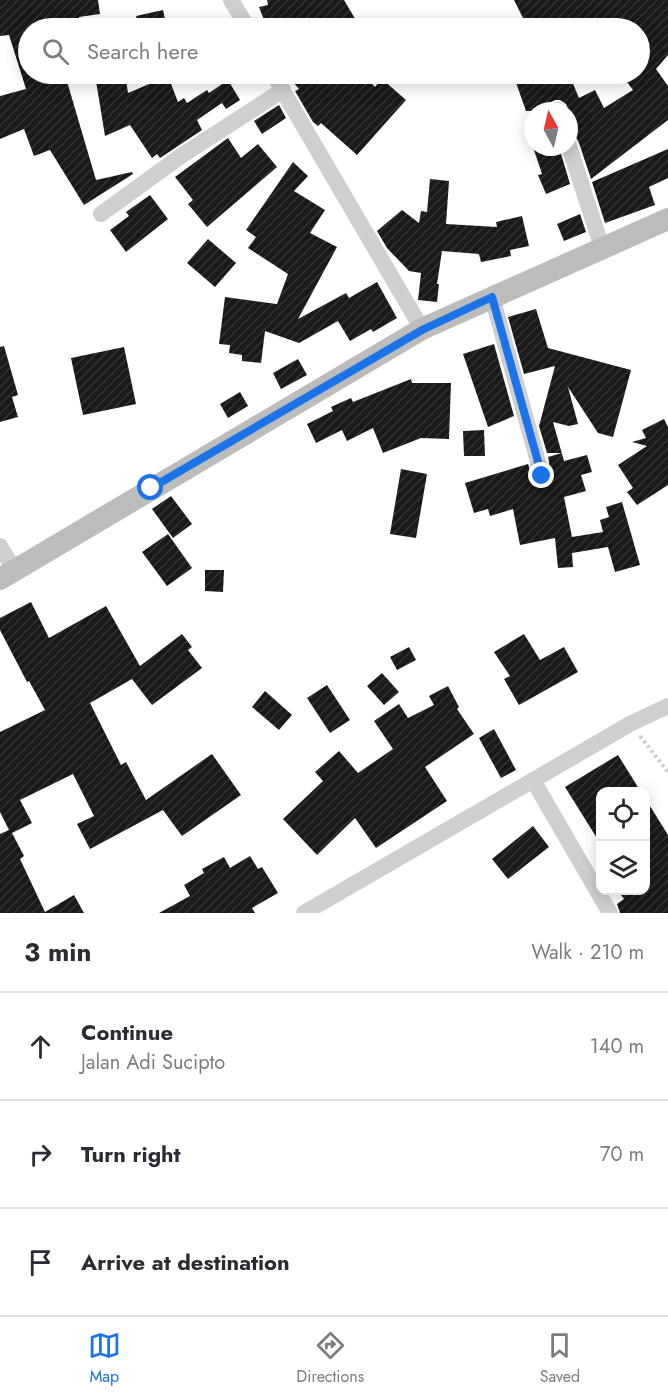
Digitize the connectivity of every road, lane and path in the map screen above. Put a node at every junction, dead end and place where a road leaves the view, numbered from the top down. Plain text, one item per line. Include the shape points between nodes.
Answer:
1 (231, 0) edge
2 (242, 18) edge
3 (279, 84) edge
4 (283, 90) junction
5 (572, 156) edge
6 (100, 214) dead end
7 (668, 219) edge
8 (602, 248) junction
9 (492, 297) junction
10 (422, 330) junction
11 (542, 476) dead end
12 (0, 546) edge
13 (7, 575) edge
14 (668, 706) edge
15 (630, 724) junction
16 (668, 772) edge
17 (533, 780) junction
18 (304, 913) edge
19 (610, 913) edge

1 - 2 street
3 - 4 street
4 - 6 street
4 - 10 street
5 - 8 street
7 - 8 street
8 - 9 street
9 - 10 street
9 - 11 street
10 - 13 street
12 - 13 street
14 - 15 street
15 - 16 path
15 - 17 street
17 - 18 street
17 - 19 street

